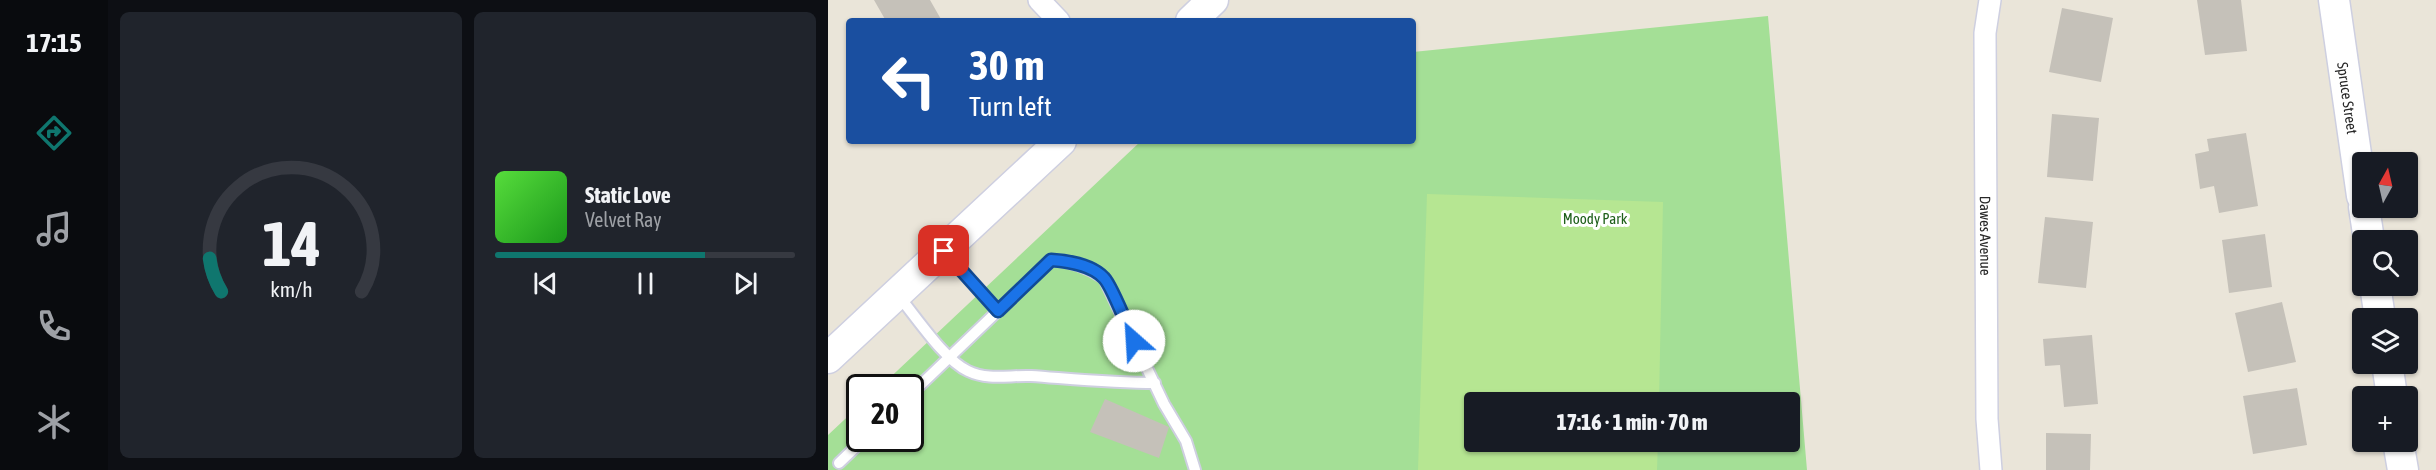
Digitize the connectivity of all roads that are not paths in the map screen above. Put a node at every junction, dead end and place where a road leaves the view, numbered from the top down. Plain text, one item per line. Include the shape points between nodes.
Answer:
1 (1039, 0) edge
2 (1213, 0) edge
3 (1990, 0) edge
4 (2334, 0) edge
5 (1056, 18) edge
6 (1194, 18) edge
7 (1058, 144) edge
8 (2356, 152) edge
9 (944, 251) junction
10 (897, 294) junction
11 (998, 311) junction
12 (950, 357) junction
13 (828, 358) edge
14 (924, 382) edge
15 (1155, 383) junction
16 (851, 452) edge
17 (2400, 452) edge
18 (839, 463) dead end
19 (1196, 470) edge
20 (1991, 470) edge
21 (2403, 470) edge

1 - 5 street
2 - 6 main road
3 - 20 street, Dawes Avenue via 1985,45 1987,419
4 - 8 main road, Spruce Street
7 - 9 main road
9 - 10 main road
9 - 11 lane
10 - 12 lane
10 - 13 main road
11 - 12 lane
11 - 15 lane via 1051,260 1092,270 1104,278
12 - 14 lane
12 - 15 lane via 967,371 987,378 1029,376 1098,383
15 - 19 lane via 1186,441
16 - 18 lane
17 - 21 main road

